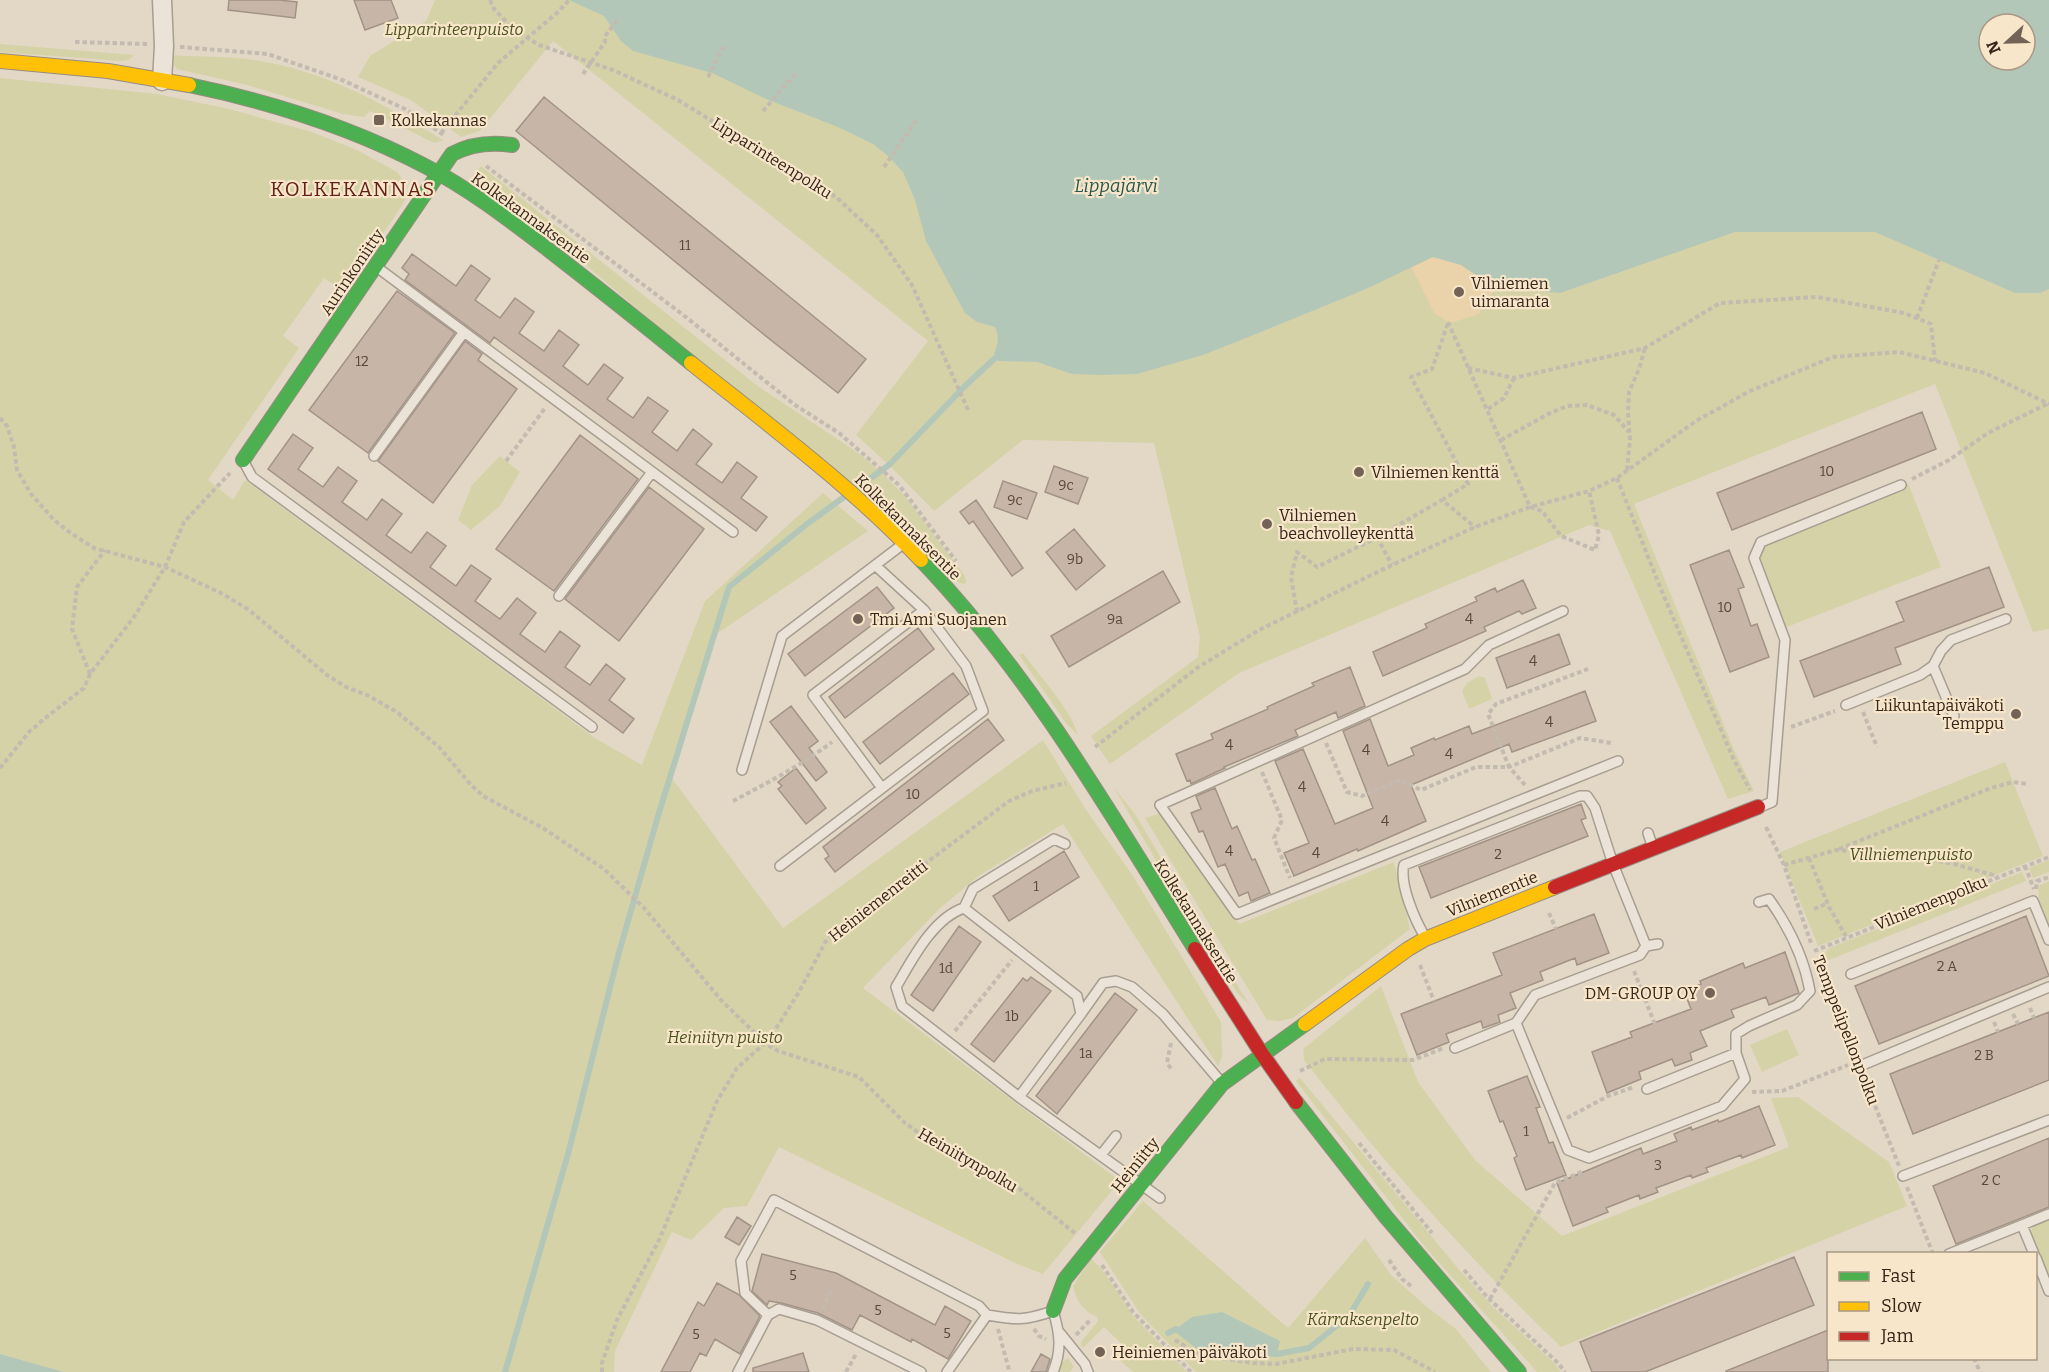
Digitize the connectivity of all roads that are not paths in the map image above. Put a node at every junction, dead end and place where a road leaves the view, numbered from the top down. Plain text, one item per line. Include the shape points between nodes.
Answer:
1 (162, 0) edge
2 (0, 61) edge
3 (162, 81) junction
4 (512, 145) dead end
5 (439, 174) junction
6 (376, 267) junction
7 (464, 332) junction
8 (374, 456) dead end
9 (243, 460) joint
10 (652, 472) junction
11 (1901, 485) road end
12 (733, 532) dead end
13 (904, 543) junction
14 (876, 566) junction
15 (559, 596) dead end
16 (924, 610) junction
17 (1563, 611) dead end
18 (2006, 619) dead end
19 (1933, 666) junction
20 (1846, 705) road end
21 (1954, 716) dead end
22 (592, 727) dead end
23 (1618, 761) dead end
24 (741, 770) dead end
25 (882, 788) junction
26 (1758, 807) joint
27 (1648, 833) dead end
28 (1065, 844) dead end
29 (1653, 848) junction
30 (1612, 864) junction
31 (780, 866) dead end
32 (1759, 902) dead end
33 (1641, 905) dead end
34 (964, 908) junction
35 (1631, 909) junction
36 (1425, 939) junction
37 (2049, 940) edge
38 (1659, 944) dead end
39 (1646, 946) junction
40 (1851, 974) dead end
41 (2049, 987) edge
42 (1081, 1014) junction
43 (1516, 1023) junction
44 (1455, 1048) road end
45 (1736, 1053) junction
46 (1263, 1055) junction
47 (1859, 1064) road end
48 (1222, 1084) junction
49 (1649, 1088) road end
50 (1019, 1097) junction
51 (2049, 1120) edge
52 (1116, 1136) dead end
53 (1101, 1155) junction
54 (1903, 1176) road end
55 (1141, 1184) junction
56 (1160, 1198) dead end
57 (2049, 1214) edge
58 (2022, 1225) junction
59 (1954, 1252) edge
60 (2033, 1252) edge
61 (2037, 1261) edge
62 (2049, 1291) edge
63 (1053, 1311) junction
64 (768, 1315) junction
65 (991, 1316) junction
66 (1063, 1336) junction
67 (738, 1372) edge
68 (921, 1372) edge
69 (947, 1372) edge
70 (1053, 1372) edge
71 (1088, 1372) edge
72 (1519, 1372) edge

1 - 3 street
2 - 3 main road, Kolkekannaksentie
3 - 5 main road, Kolkekannaksentie via 251,99 348,130
4 - 5 main road, Aurinkoniitty via 497,142 462,147 452,154
5 - 6 main road, Aurinkoniitty
5 - 13 main road, Kolkekannaksentie via 524,230 812,459
6 - 7 lane
6 - 9 main road, Aurinkoniitty
7 - 8 lane
7 - 10 lane
9 - 22 lane via 252,477
10 - 12 lane
10 - 15 lane
11 - 26 lane via 1761,542 1754,558 1785,640 1772,802
13 - 14 lane
13 - 46 main road, Kolkekannaksentie via 956,598 1003,657 1085,775
14 - 16 lane
14 - 24 lane via 782,636
16 - 25 lane via 966,666 983,711
16 - 25 lane via 813,695
17 - 23 lane via 1489,645 1465,669 1160,805 1237,914
18 - 19 lane via 1951,640
19 - 20 lane
19 - 21 lane
25 - 31 lane
26 - 29 main road, Vilniementie via 1708,820
27 - 29 lane
28 - 34 lane via 1054,839 973,889
29 - 30 main road, Vilniementie
30 - 35 lane
30 - 36 main road, Vilniementie
30 - 36 lane via 1595,808 1587,796 1580,796 1404,865 1402,873 1411,906
32 - 45 lane via 1769,899 1780,915 1805,966 1810,991 1797,1005 1736,1034
33 - 35 lane
34 - 42 lane via 1077,996
34 - 50 lane via 952,912 921,945 896,987 902,1006
35 - 39 lane
36 - 46 main road, Vilniementie
37 - 40 lane via 2033,901
38 - 39 lane
39 - 43 lane via 1640,955 1535,995
41 - 47 lane
42 - 48 lane via 1103,983 1116,981 1132,987 1163,1014
42 - 50 lane
43 - 44 lane
43 - 45 lane via 1568,1150 1589,1158 1722,1106 1745,1080
45 - 49 lane
46 - 48 main road, Heiniitty
46 - 72 main road, Kolkekannaksentie via 1336,1156
48 - 55 main road, Heiniitty
50 - 53 lane
51 - 54 lane
52 - 53 lane
53 - 55 lane
55 - 56 lane
55 - 63 main road, Heiniitty via 1065,1279
57 - 58 lane
58 - 59 lane
58 - 60 lane
61 - 62 lane
63 - 65 lane via 1029,1319
63 - 66 lane
64 - 65 lane via 746,1293 741,1261 774,1200 979,1306
64 - 67 lane
64 - 68 lane via 779,1309 817,1320
65 - 69 lane
66 - 70 lane
66 - 71 lane

